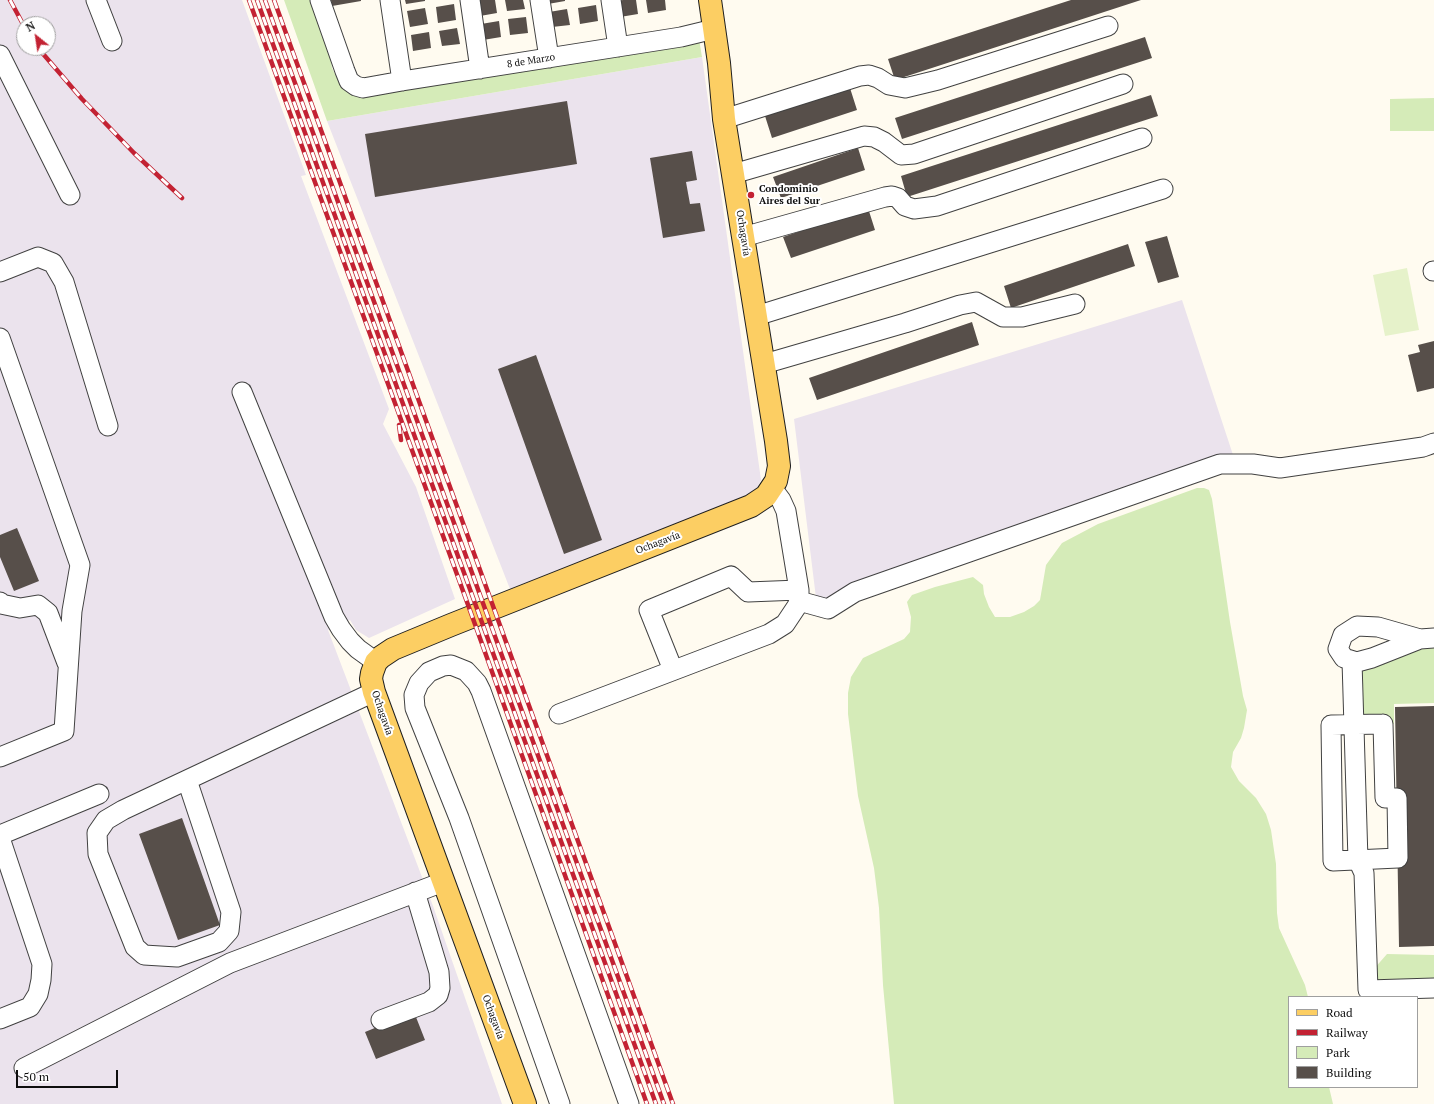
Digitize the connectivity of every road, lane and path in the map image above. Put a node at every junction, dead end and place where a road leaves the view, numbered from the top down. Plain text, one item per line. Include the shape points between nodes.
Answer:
1 (96, 0) edge
2 (320, 0) edge
3 (390, 0) edge
4 (470, 0) edge
5 (540, 0) edge
6 (611, 0) edge
7 (697, 0) edge
8 (710, 0) edge
9 (1108, 26) dead end
10 (709, 31) junction
11 (112, 41) dead end
12 (618, 47) junction
13 (0, 54) edge
14 (549, 58) junction
15 (480, 69) junction
16 (402, 81) junction
17 (1123, 84) dead end
18 (724, 119) junction
19 (1142, 138) dead end
20 (733, 174) junction
21 (1163, 189) dead end
22 (70, 195) dead end
23 (743, 237) junction
24 (0, 272) edge
25 (1075, 304) dead end
26 (756, 316) junction
27 (0, 338) edge
28 (764, 364) junction
29 (242, 392) dead end
30 (108, 426) dead end
31 (1434, 443) edge
32 (772, 488) junction
33 (799, 595) junction
34 (0, 602) edge
35 (1427, 639) edge
36 (1352, 660) junction
37 (376, 662) junction
38 (70, 670) junction
39 (673, 670) junction
40 (374, 692) junction
41 (558, 714) dead end
42 (1353, 725) junction
43 (0, 757) edge
44 (187, 780) junction
45 (99, 794) dead end
46 (0, 834) edge
47 (0, 838) edge
48 (1358, 860) junction
49 (443, 882) junction
50 (415, 892) junction
51 (1434, 988) edge
52 (0, 1019) edge
53 (381, 1020) dead end
54 (24, 1068) dead end
55 (525, 1104) edge
56 (560, 1104) edge
57 (629, 1104) edge

1 - 11 street
2 - 16 street, 8 de Marzo via 349,80 363,88
3 - 16 street
4 - 15 street
5 - 14 street
6 - 12 street
7 - 10 main road
8 - 10 main road
9 - 18 street via 905,88 889,85 869,75 860,76
10 - 12 street, 8 de Marzo
10 - 18 main road, Ochagavía via 706,48
12 - 14 street, 8 de Marzo
13 - 22 street
14 - 15 street, 8 de Marzo
15 - 16 street, 8 de Marzo
17 - 20 street via 914,154 901,155 884,142 864,136
18 - 20 main road, Ochagavía
19 - 23 street via 937,206 914,209 905,206 898,198 885,197
20 - 23 main road, Ochagavía
21 - 26 street
23 - 26 main road, Ochagavía
24 - 30 street via 38,257 53,263 64,282
25 - 28 street via 1022,317 1003,317 976,302 960,305
26 - 28 main road, Ochagavía
27 - 38 street via 80,565 72,611
28 - 32 main road, Ochagavía via 779,466
29 - 37 street via 334,617 350,641
31 - 33 street via 1423,447 1280,468 1253,464 1220,464 855,592 828,609
32 - 33 street via 782,500 786,511
32 - 37 main road, Ochagavía via 766,496 751,506 450,625 387,653
33 - 39 street via 790,618 775,631
33 - 39 street via 748,592 731,576 649,610
34 - 38 street via 20,608 38,606 48,613
35 - 36 street via 1372,658 1357,662
35 - 36 street via 1378,627 1357,626 1343,635 1338,649 1344,658
36 - 42 street
37 - 40 main road, Ochagavía via 371,679
38 - 43 street via 64,731
39 - 41 street
40 - 44 street
40 - 49 main road, Ochagavía
42 - 48 street via 1331,725 1333,861
42 - 48 street via 1383,724 1385,798 1397,798 1398,858
44 - 44 street via 231,912 229,931 219,942 177,957 144,955 135,947 98,854 97,833 106,820
45 - 46 street
47 - 52 street via 42,964 38,994 30,1007
48 - 51 street via 1364,873 1368,990
49 - 50 street
49 - 55 main road, Ochagavía
50 - 53 street via 439,972 440,988 438,994 429,1002
50 - 54 street via 230,963
56 - 57 street via 459,818 415,708 414,695 419,683 429,672 443,666 451,665 466,671 481,691

